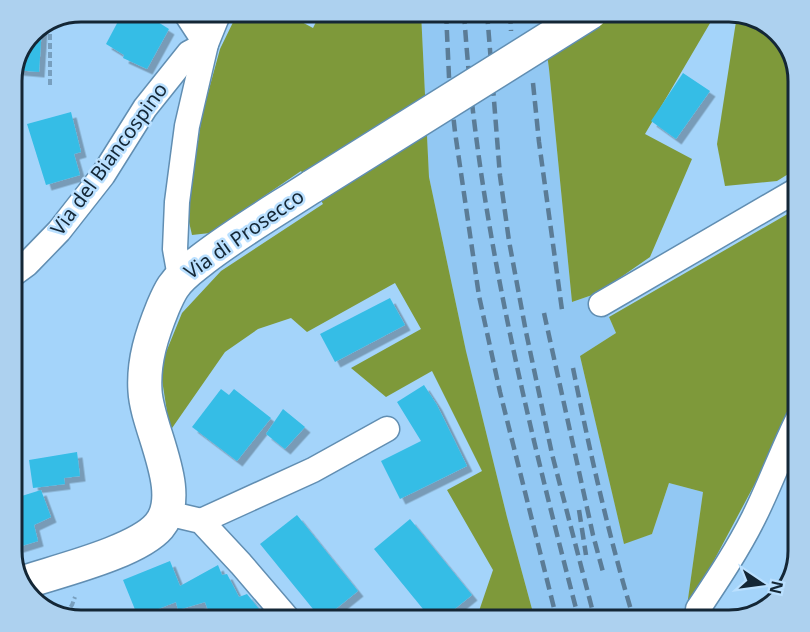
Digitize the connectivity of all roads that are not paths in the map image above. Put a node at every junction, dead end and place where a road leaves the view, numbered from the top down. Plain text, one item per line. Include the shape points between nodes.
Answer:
1 (192, 22) edge
2 (215, 22) edge
3 (575, 22) edge
4 (206, 44) junction
5 (788, 196) edge
6 (23, 267) edge
7 (180, 277) junction
8 (601, 304) dead end
9 (387, 429) dead end
10 (788, 438) edge
11 (167, 513) junction
12 (201, 521) junction
13 (31, 580) edge
14 (698, 609) dead end
15 (280, 610) edge

1 - 4 street
2 - 4 street, Via del Biancospino
3 - 7 main road, Via di Prosecco, bridge via 227,240
4 - 6 street, Via del Biancospino via 189,53 145,108 103,175 59,231
4 - 7 street, Via del Biancospino via 187,126 177,202 175,249
5 - 8 street
7 - 11 main road, Via di Prosecco via 157,321 146,357 145,391 168,481
9 - 12 street via 313,470
10 - 14 street via 754,517
11 - 12 street
11 - 13 main road via 158,527 130,546
12 - 15 street

